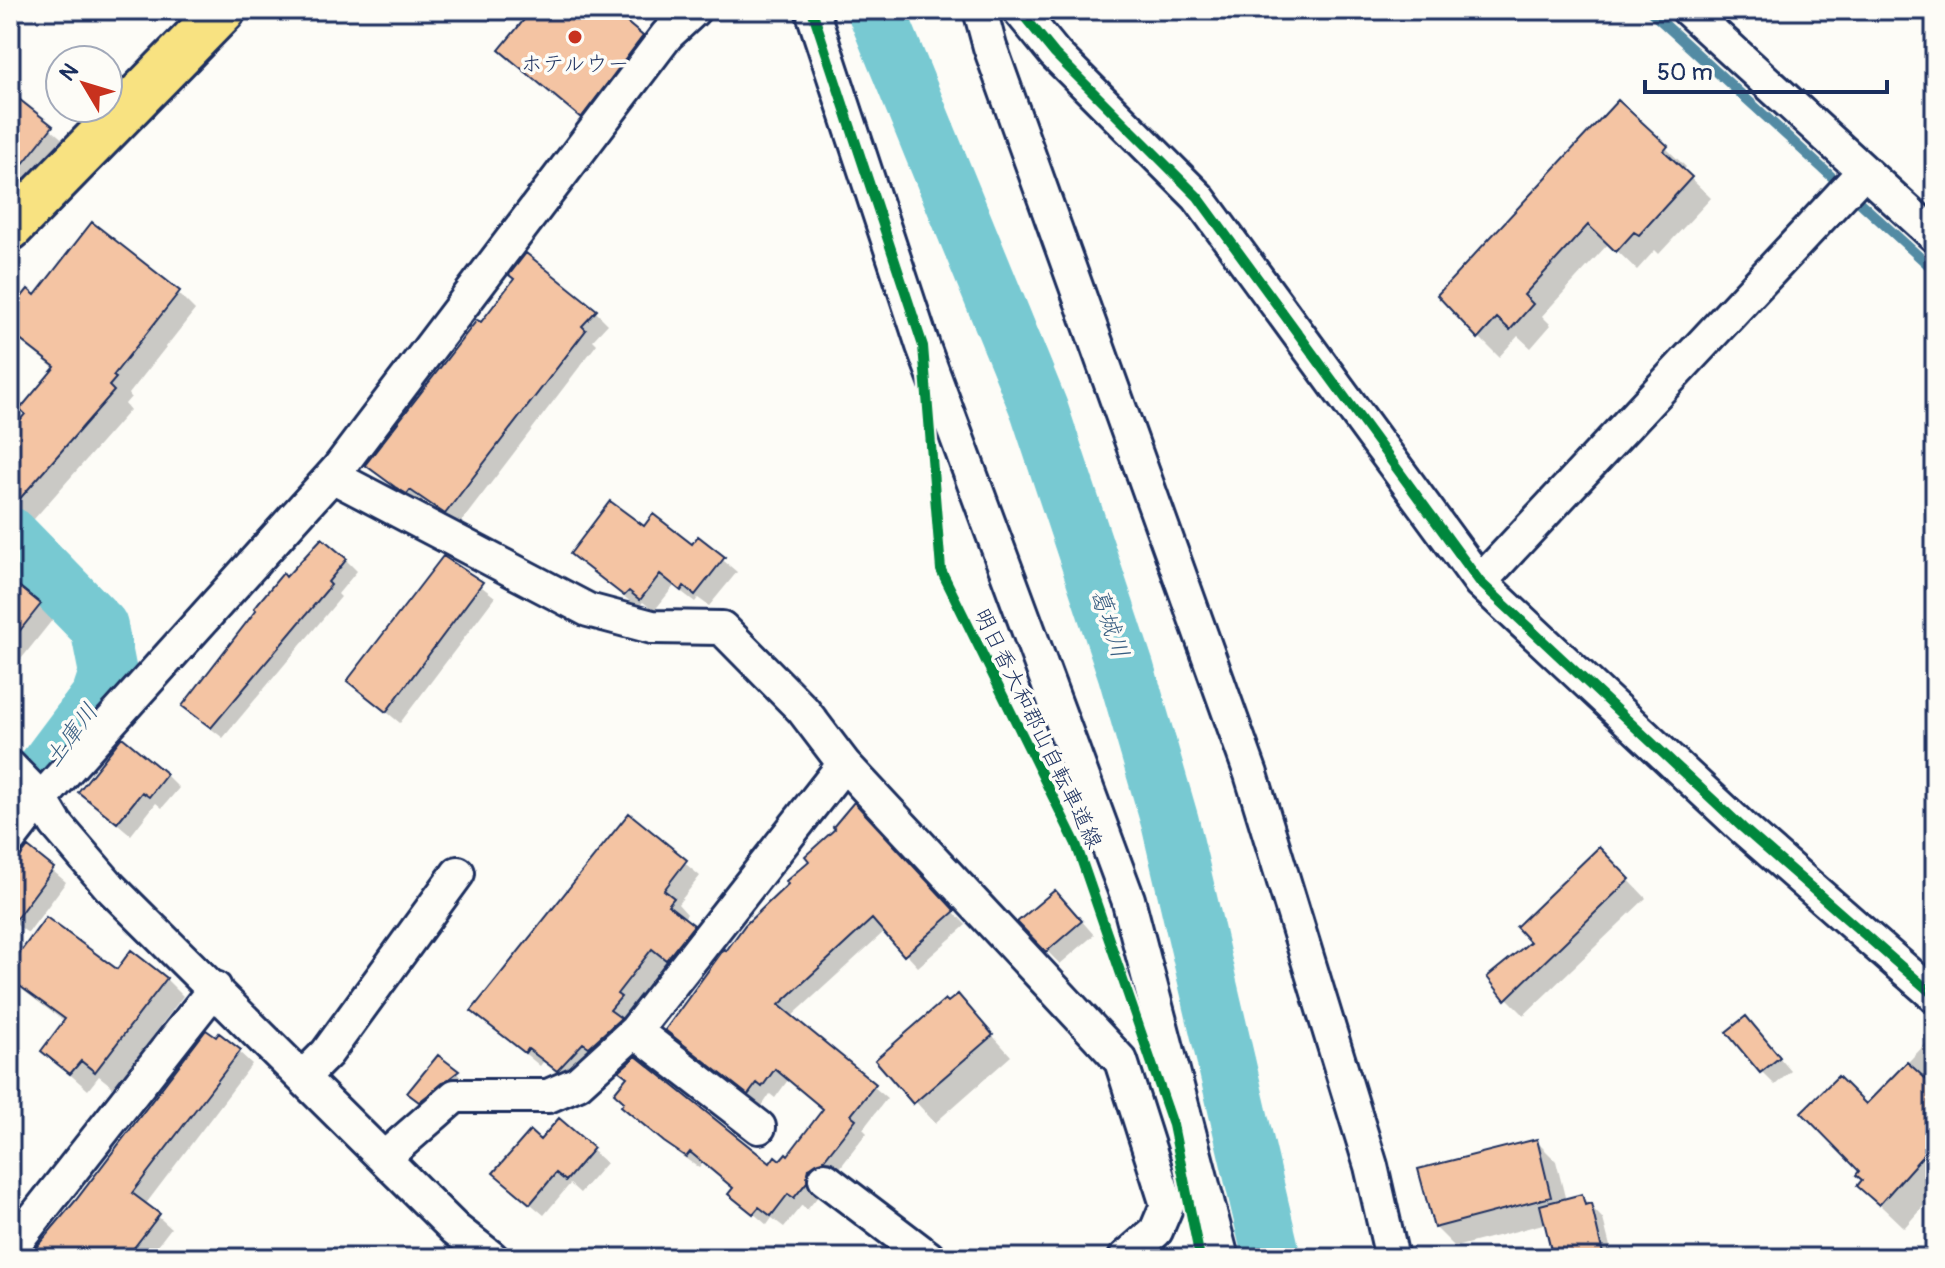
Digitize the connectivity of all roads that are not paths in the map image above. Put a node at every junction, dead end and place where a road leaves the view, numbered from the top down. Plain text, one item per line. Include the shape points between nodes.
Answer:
1 (223, 10) edge
2 (694, 10) edge
3 (812, 10) edge
4 (980, 10) edge
5 (1019, 10) edge
6 (1688, 10) edge
7 (1864, 171) junction
8 (10, 228) edge
9 (1935, 236) edge
10 (332, 476) junction
11 (1480, 582) junction
12 (844, 764) junction
13 (10, 767) edge
14 (41, 799) junction
15 (10, 839) edge
16 (458, 873) dead end
17 (215, 988) junction
18 (1935, 996) edge
19 (635, 1031) junction
20 (303, 1077) junction
21 (759, 1127) dead end
22 (384, 1158) junction
23 (825, 1179) dead end
24 (10, 1249) edge
25 (492, 1258) edge
26 (929, 1258) edge
27 (1125, 1258) edge
28 (1222, 1258) edge
29 (1392, 1258) edge

1 - 8 highway
2 - 10 street via 667,35
3 - 28 street via 923,346 1128,899
4 - 29 street via 1251,774 1371,1166
5 - 11 street via 1055,54 1198,197
6 - 7 street
7 - 9 street
7 - 11 street
10 - 12 street via 588,610 652,627 722,628 803,710
10 - 14 street
11 - 18 street via 1743,828
12 - 19 street
12 - 27 street via 1121,1061 1167,1205 1156,1231
13 - 14 street
14 - 15 street
14 - 17 street via 110,887
16 - 20 street via 327,1053
17 - 20 street
17 - 24 street
19 - 21 street
19 - 22 street via 578,1083 548,1096 455,1096
20 - 22 street
22 - 25 street
23 - 26 street

